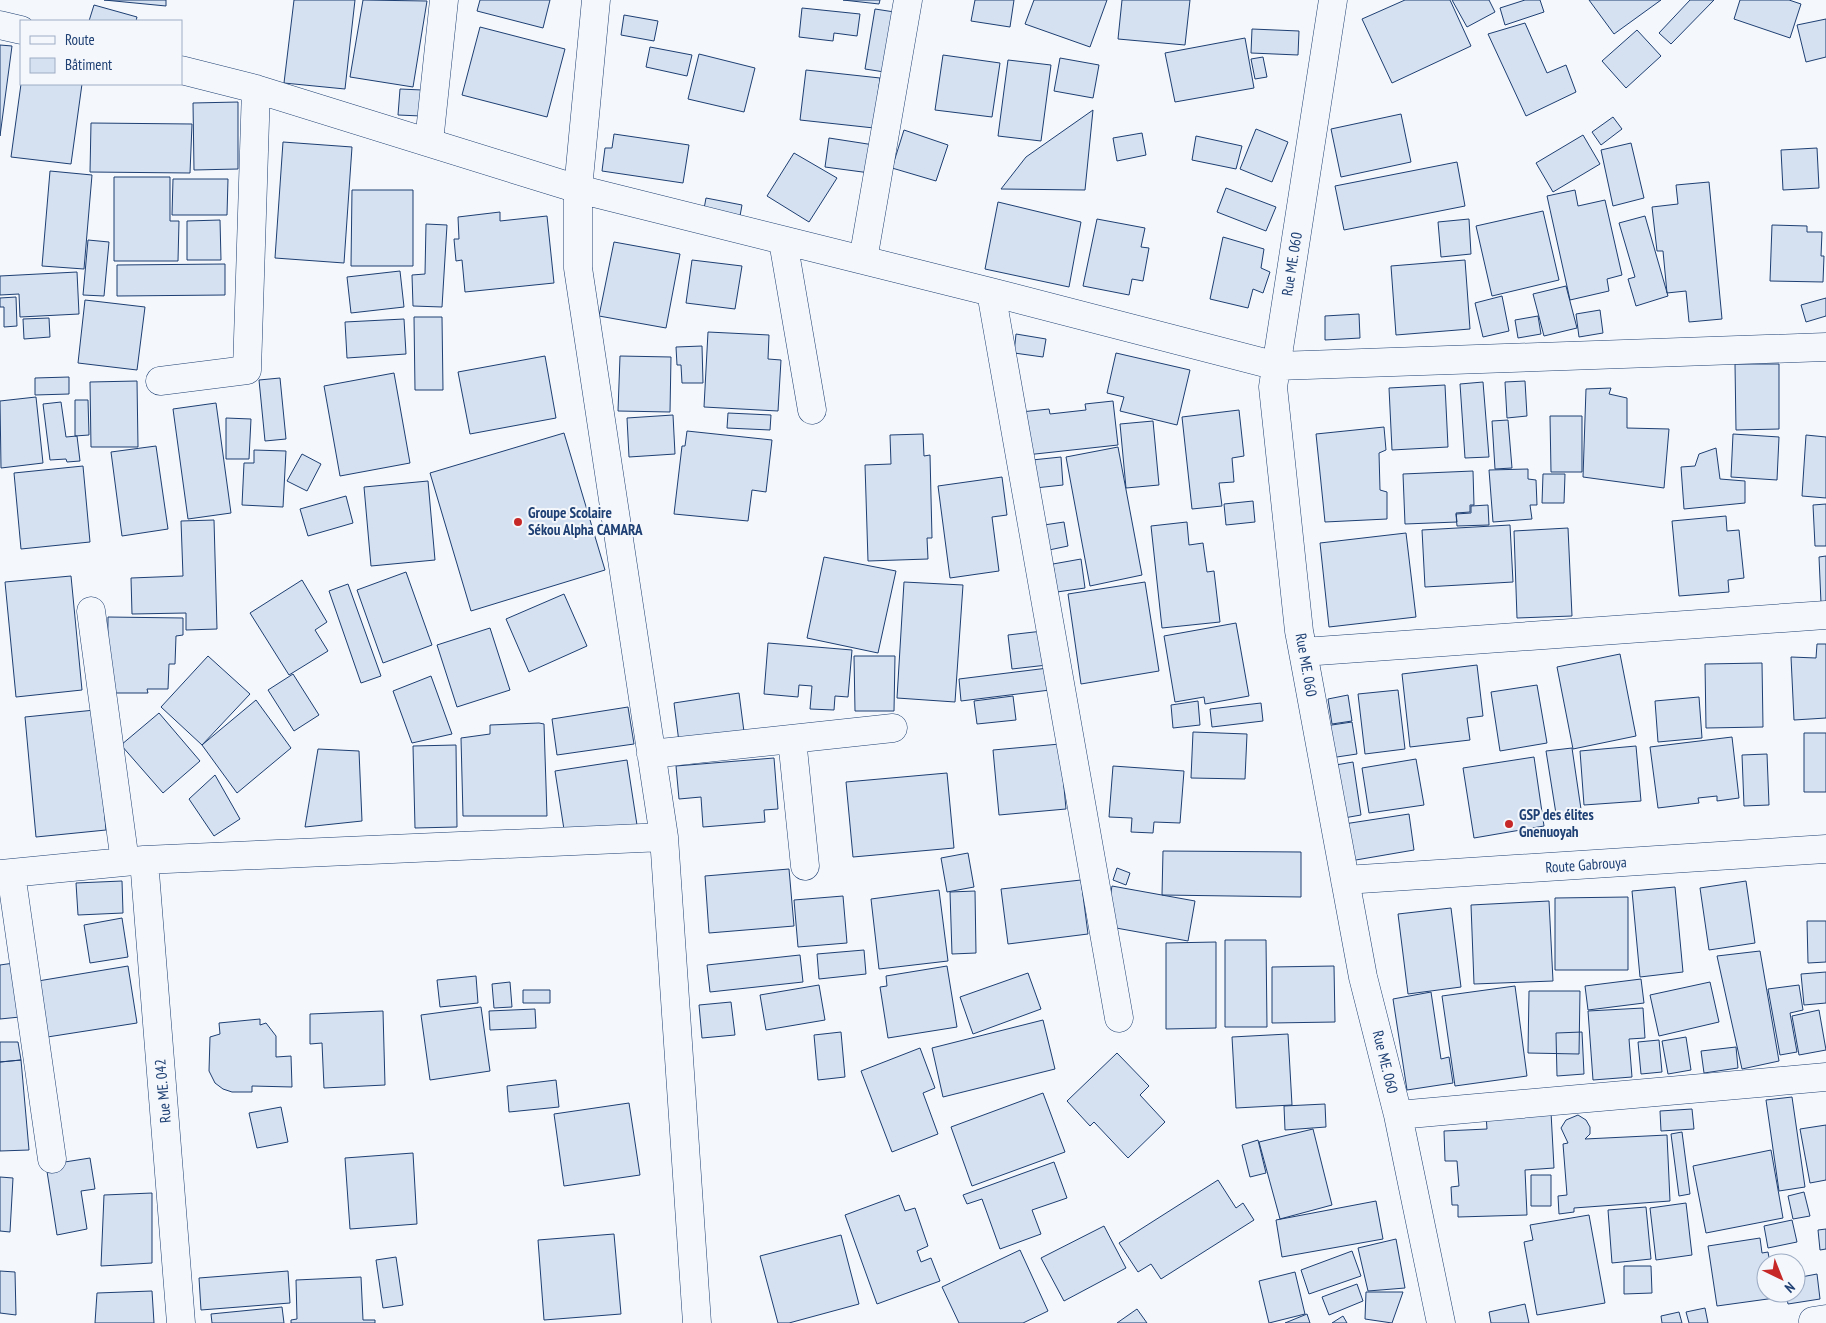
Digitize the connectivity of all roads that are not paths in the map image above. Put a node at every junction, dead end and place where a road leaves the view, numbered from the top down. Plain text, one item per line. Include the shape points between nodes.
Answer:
1 (444, 0) edge
2 (596, 0) edge
3 (908, 0) edge
4 (1333, 0) edge
5 (0, 25) edge
6 (20, 30) edge
7 (182, 70) edge
8 (256, 89) junction
9 (429, 142) junction
10 (578, 189) junction
11 (783, 241) junction
12 (863, 260) junction
13 (991, 292) junction
14 (1826, 347) edge
15 (1276, 366) junction
16 (160, 381) dead end
17 (812, 410) dead end
18 (91, 611) dead end
19 (1826, 615) edge
20 (1303, 652) junction
21 (893, 728) dead end
22 (792, 739) junction
23 (651, 754) junction
24 (664, 837) junction
25 (1826, 849) edge
26 (135, 861) junction
27 (805, 866) dead end
28 (5, 874) edge
29 (1345, 880) junction
30 (1119, 1018) dead end
31 (1826, 1077) edge
32 (1398, 1115) junction
33 (52, 1159) dead end
34 (1826, 1319) edge
35 (181, 1323) edge
36 (697, 1323) edge
37 (1440, 1323) edge
38 (1814, 1323) edge

1 - 9 street
2 - 10 street
3 - 12 street
4 - 15 street, Rue ME. 060
5 - 6 street
7 - 8 street
8 - 9 street
8 - 16 street via 247,370
9 - 10 street
10 - 11 street
10 - 23 street via 578,268
11 - 12 street
11 - 17 street
12 - 13 street
13 - 15 street
13 - 30 street
14 - 15 street
15 - 20 street, Rue ME. 060 via 1273,387
18 - 26 street, Rue ME. 042
19 - 20 street
20 - 29 street, Rue ME. 060
21 - 22 street
22 - 23 street
22 - 27 street
23 - 24 street
24 - 26 street
24 - 36 street
25 - 29 street, Route Gabrouya
26 - 28 street
26 - 35 street, Rue ME. 042
28 - 33 street
29 - 32 street, Rue ME. 060 via 1363,977
31 - 32 street
32 - 37 street, Rue ME. 060
34 - 38 street

